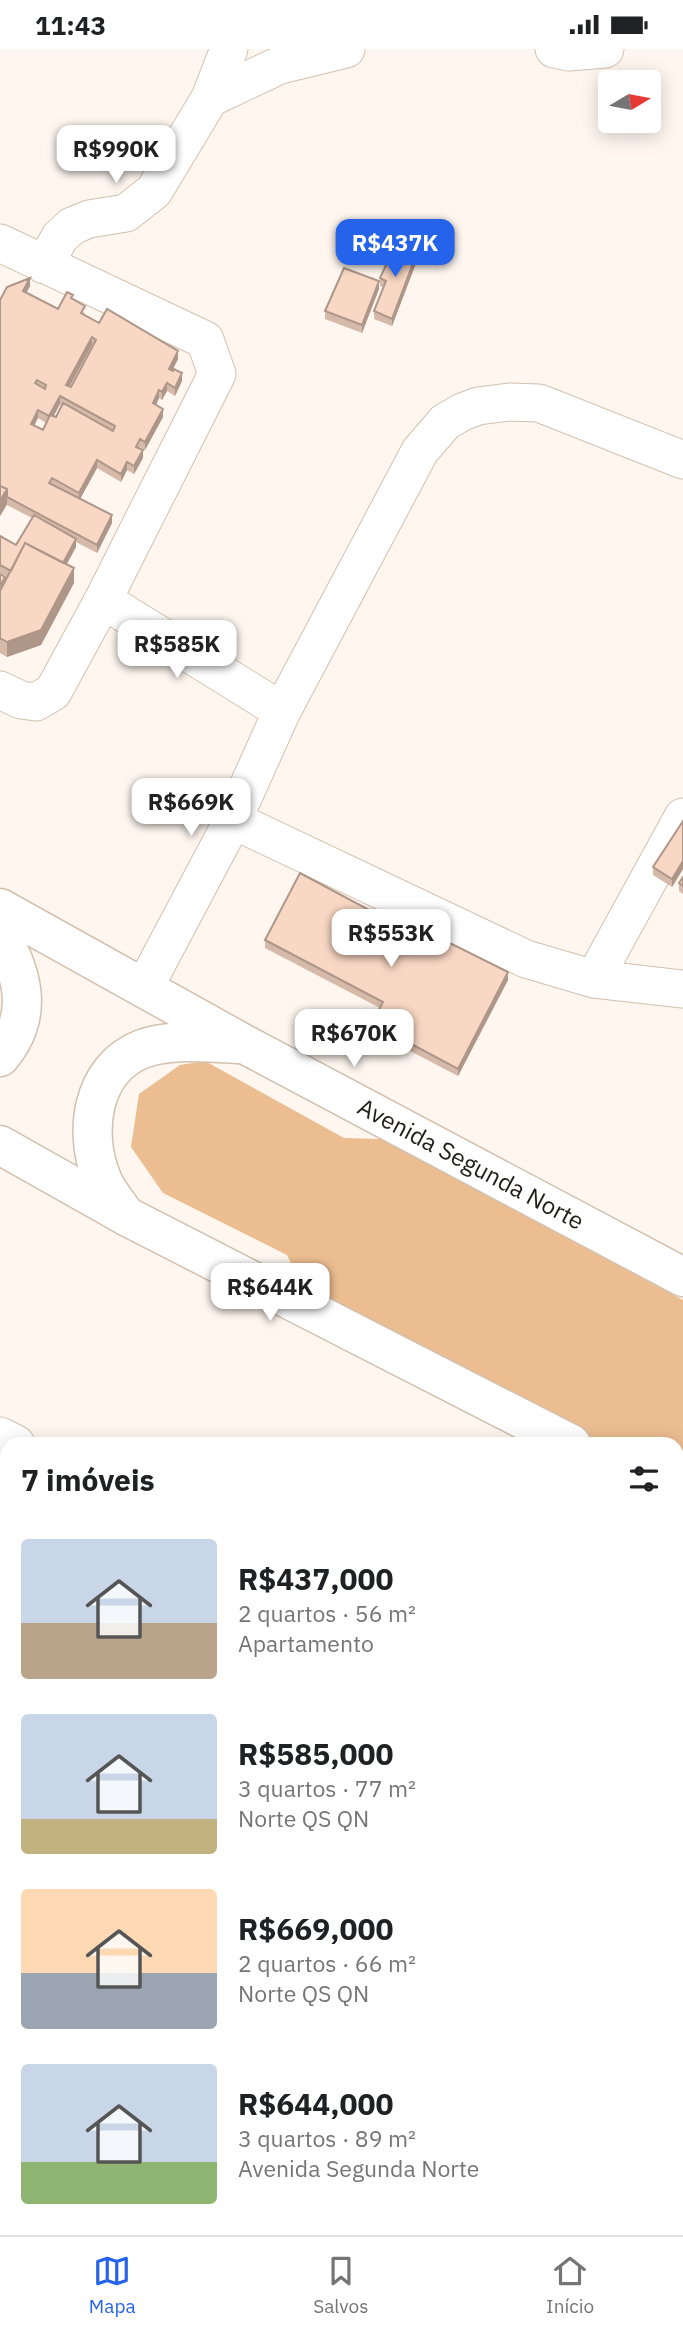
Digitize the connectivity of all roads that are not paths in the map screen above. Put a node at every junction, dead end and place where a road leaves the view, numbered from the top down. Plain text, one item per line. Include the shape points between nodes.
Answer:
1 (229, 49) edge
2 (346, 49) edge
3 (554, 49) edge
4 (605, 49) edge
5 (210, 98) junction
6 (1, 245) edge
7 (44, 265) junction
8 (683, 460) edge
9 (103, 600) junction
10 (0, 690) edge
11 (282, 711) junction
12 (683, 817) edge
13 (233, 820) junction
14 (0, 908) edge
15 (0, 934) edge
16 (594, 979) junction
17 (144, 988) junction
18 (683, 989) edge
19 (244, 1044) junction
20 (0, 1057) edge
21 (0, 1145) edge
22 (126, 1216) junction
23 (683, 1277) edge
24 (557, 1437) edge

1 - 5 street
2 - 5 street via 281,65
3 - 4 street
5 - 7 street via 154,191 126,213 72,226
6 - 7 street
7 - 9 street via 205,340 217,374
8 - 11 street via 539,403 478,406 445,422 420,451
9 - 10 street via 53,692 36,702
9 - 11 street
11 - 13 street
12 - 16 street
13 - 16 street via 526,959
13 - 17 street
14 - 17 main road, Avenida Segunda Norte
15 - 20 main road via 14,957 23,990 20,1021
16 - 18 street
17 - 19 main road, Avenida Segunda Norte
19 - 22 main road via 175,1042 142,1049 114,1066 100,1087 93,1146 102,1180
19 - 23 main road, Avenida Segunda Norte
21 - 22 main road
22 - 24 main road

